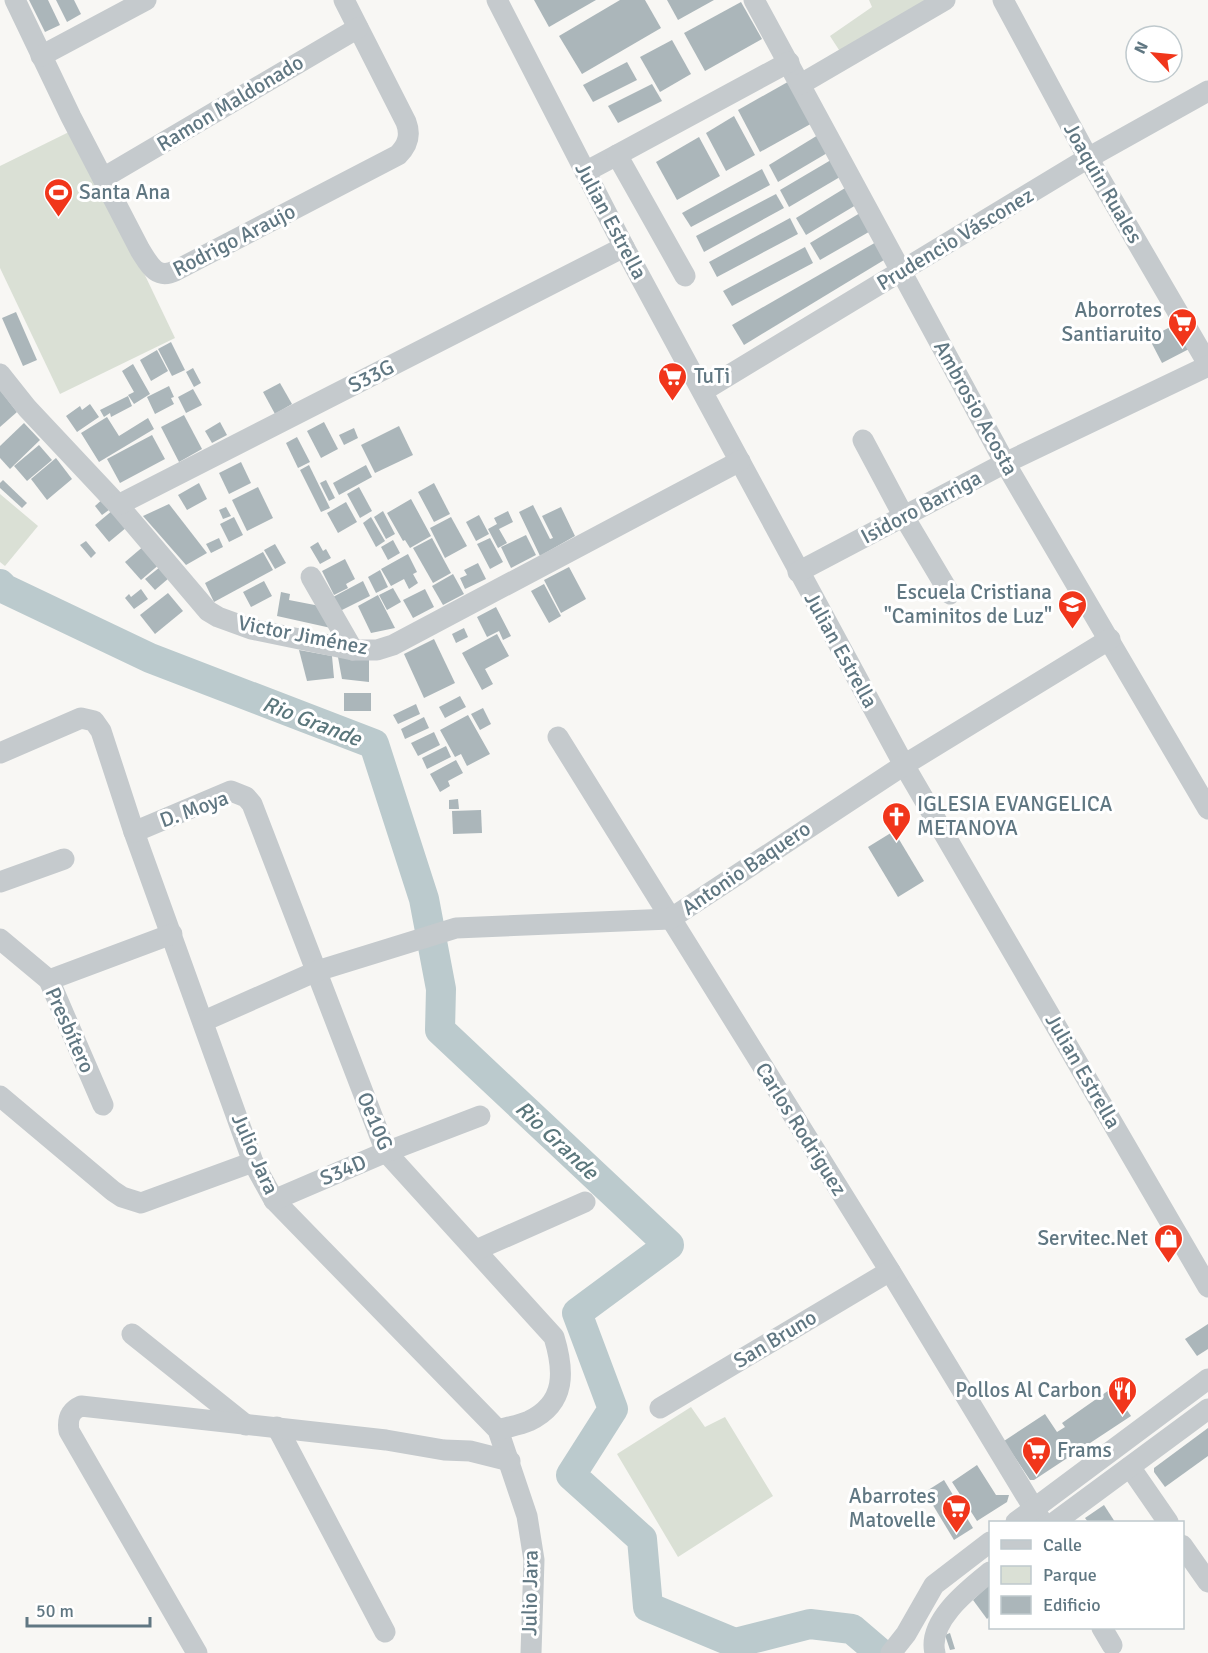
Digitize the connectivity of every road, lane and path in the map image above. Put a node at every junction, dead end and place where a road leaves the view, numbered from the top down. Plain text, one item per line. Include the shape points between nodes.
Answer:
1 (15, 0) edge
2 (147, 0) edge
3 (344, 0) edge
4 (497, 0) edge
5 (754, 0) edge
6 (945, 0) edge
7 (1003, 0) edge
8 (358, 28) junction
9 (41, 56) junction
10 (789, 62) junction
11 (801, 84) junction
12 (1208, 91) edge
13 (617, 155) junction
14 (1088, 158) junction
15 (585, 172) junction
16 (103, 178) junction
17 (624, 247) junction
18 (901, 272) junction
19 (685, 276) dead end
20 (1208, 365) edge
21 (0, 374) edge
22 (703, 391) junction
23 (863, 440) dead end
24 (740, 461) junction
25 (1005, 463) junction
26 (118, 505) junction
27 (903, 515) junction
28 (798, 572) junction
29 (310, 577) dead end
30 (950, 594) dead end
31 (1110, 639) junction
32 (353, 650) junction
33 (558, 737) dead end
34 (0, 753) edge
35 (904, 765) junction
36 (252, 804) joint
37 (1208, 809) edge
38 (134, 832) junction
39 (64, 859) dead end
40 (0, 882) edge
41 (670, 919) junction
42 (172, 934) junction
43 (0, 939) edge
44 (316, 971) junction
45 (49, 981) junction
46 (204, 1021) junction
47 (0, 1096) edge
48 (103, 1105) dead end
49 (480, 1116) dead end
50 (386, 1152) junction
51 (254, 1162) junction
52 (274, 1200) junction
53 (585, 1202) dead end
54 (476, 1250) junction
55 (890, 1271) junction
56 (1208, 1287) edge
57 (132, 1334) dead end
58 (1208, 1379) edge
59 (660, 1408) dead end
60 (1208, 1409) edge
61 (246, 1426) junction
62 (277, 1427) junction
63 (498, 1431) junction
64 (510, 1461) junction
65 (1130, 1467) junction
66 (1038, 1516) edge
67 (1020, 1521) edge
68 (1056, 1521) edge
69 (1166, 1521) edge
70 (989, 1543) edge
71 (1184, 1548) edge
72 (989, 1573) edge
73 (1208, 1582) edge
74 (934, 1585) junction
75 (954, 1603) junction
76 (386, 1632) dead end
77 (197, 1653) edge
78 (531, 1653) edge
79 (891, 1653) edge
80 (935, 1653) edge

1 - 9 street, Rodrigo Araujo
2 - 9 street
3 - 8 street, Rodrigo Araujo
4 - 15 street, Julian Estrella
5 - 10 street, Ambrosio Acosta
6 - 11 street
7 - 14 street, Joaquin Ruales
8 - 16 street, Ramon Maldonado
8 - 16 street, Rodrigo Araujo via 409,129 407,143 398,155 165,274 150,267
9 - 16 street, Rodrigo Araujo
10 - 11 street, Ambrosio Acosta
10 - 13 street
11 - 18 street, Ambrosio Acosta
12 - 14 street, Prudencio Vásconez
13 - 15 street
13 - 19 street
14 - 18 street, Prudencio Vásconez
14 - 20 street, Joaquin Ruales
15 - 17 street, Julian Estrella
17 - 22 street, Julian Estrella
17 - 26 street, S33G
18 - 22 street, Prudencio Vásconez
18 - 25 street, Ambrosio Acosta
20 - 25 street, Isidoro Barriga
21 - 26 street, Victor Jiménez
22 - 24 street, Julian Estrella
23 - 27 street
24 - 28 street, Julian Estrella
24 - 32 street, Victor Jiménez via 393,645
25 - 27 street, Isidoro Barriga
25 - 31 street, Ambrosio Acosta
26 - 32 street, Victor Jiménez via 208,611 251,629
27 - 28 street, Isidoro Barriga
27 - 30 street
28 - 35 street, Julian Estrella
29 - 32 street
31 - 35 street, Antonio Baquero
31 - 37 street, Ambrosio Acosta
33 - 41 street, Carlos Rodriguez
34 - 38 street, Julio Jara via 81,718 94,722 101,731
35 - 41 street, Antonio Baquero
35 - 56 street, Julian Estrella
36 - 38 street, D. Moya via 231,791
36 - 44 street, Oe10G
38 - 42 street, Julio Jara
39 - 40 street
41 - 44 street, Antonio Baquero via 456,928
41 - 55 street, Carlos Rodriguez
42 - 45 street
42 - 46 street, Julio Jara
43 - 45 street, Presbítero
44 - 46 street, Antonio Baquero
44 - 50 street, Oe10G
45 - 48 street, Presbítero
46 - 51 street, Julio Jara
47 - 51 street via 113,1191 133,1202 141,1203
49 - 50 street, S34D
50 - 52 street, S34D
50 - 54 street, Oe10G
51 - 52 street, Julio Jara
52 - 63 street, Julio Jara
53 - 54 street
54 - 63 street, Oe10G via 554,1336 560,1358 562,1380 544,1411 529,1421
55 - 59 street, San Bruno
55 - 66 street, Carlos Rodriguez
57 - 61 street
58 - 66 street
60 - 65 street
61 - 62 street
61 - 77 street via 81,1406 68,1421 69,1431
62 - 64 street via 470,1451
62 - 76 street
63 - 64 street, Julio Jara
64 - 78 street, Julio Jara via 527,1516 534,1560
65 - 68 street
65 - 69 street
66 - 67 street
70 - 74 street
71 - 73 street
72 - 75 street
74 - 75 street
74 - 79 street
75 - 80 street via 937,1631

